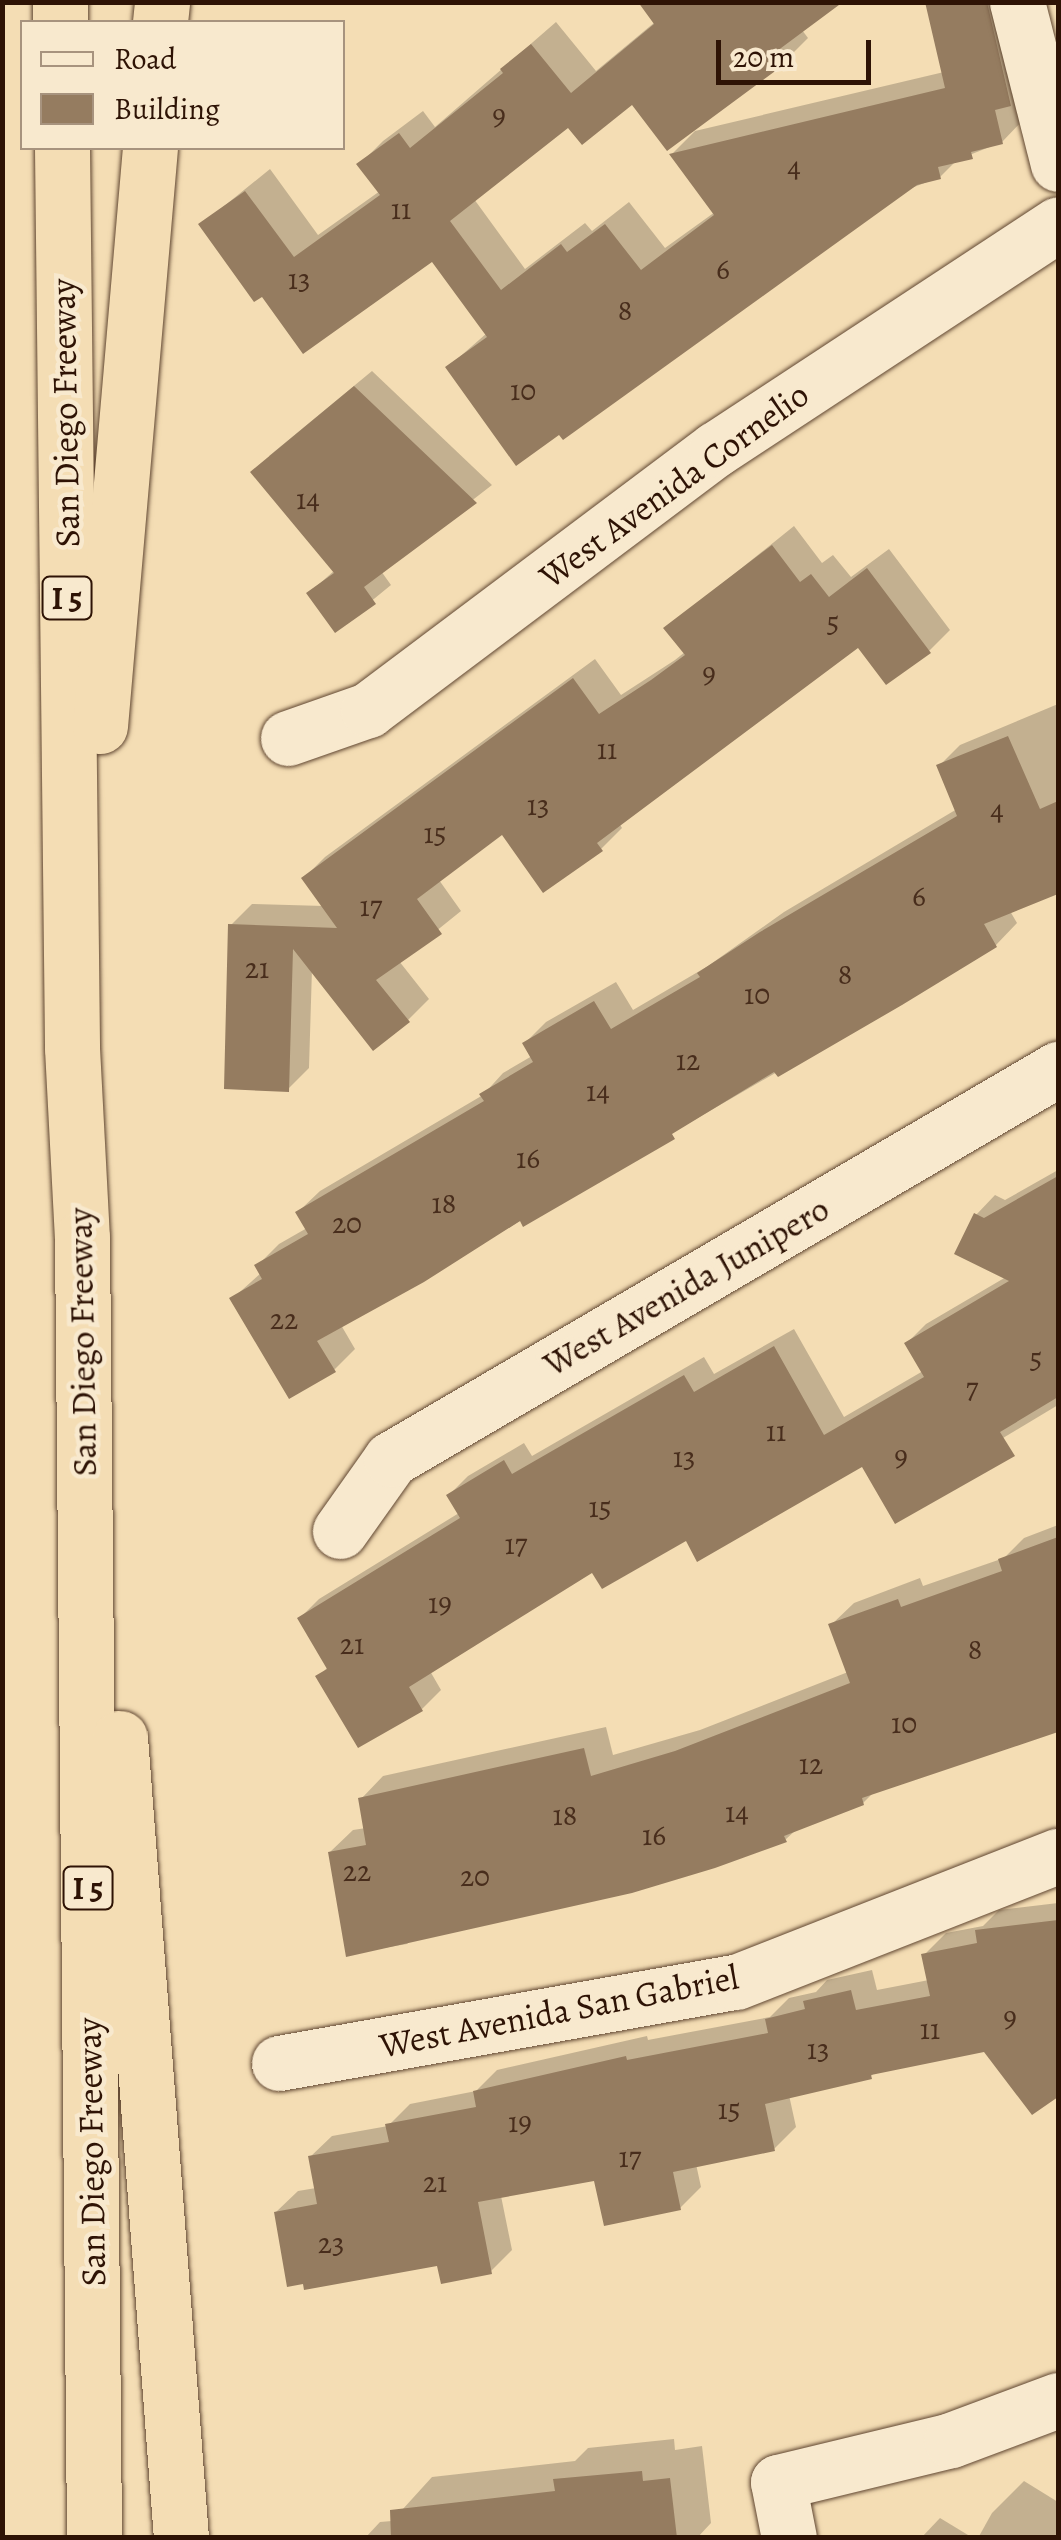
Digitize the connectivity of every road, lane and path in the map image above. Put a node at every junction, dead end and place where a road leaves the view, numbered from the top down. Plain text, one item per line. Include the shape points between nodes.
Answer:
1 (1017, 2) edge
2 (62, 150) edge
3 (150, 150) edge
4 (1058, 164) edge
5 (1058, 224) edge
6 (288, 738) dead end
7 (72, 1048) junction
8 (1058, 1069) edge
9 (82, 1238) junction
10 (340, 1531) dead end
11 (1058, 1856) edge
12 (279, 2063) dead end
13 (1058, 2400) edge
14 (94, 2538) edge
15 (182, 2538) edge
16 (788, 2538) edge

1 - 4 street
2 - 7 highway, San Diego Freeway / I 5
3 - 7 highway
5 - 6 street, West Avenida Cornelio via 716,449 368,710
7 - 9 highway, San Diego Freeway / I 5
8 - 10 street, West Avenida Junipero via 391,1459
9 - 14 highway, San Diego Freeway / I 5
9 - 15 highway
11 - 12 street, West Avenida San Gabriel via 736,1982
13 - 16 street via 950,2440 778,2482

